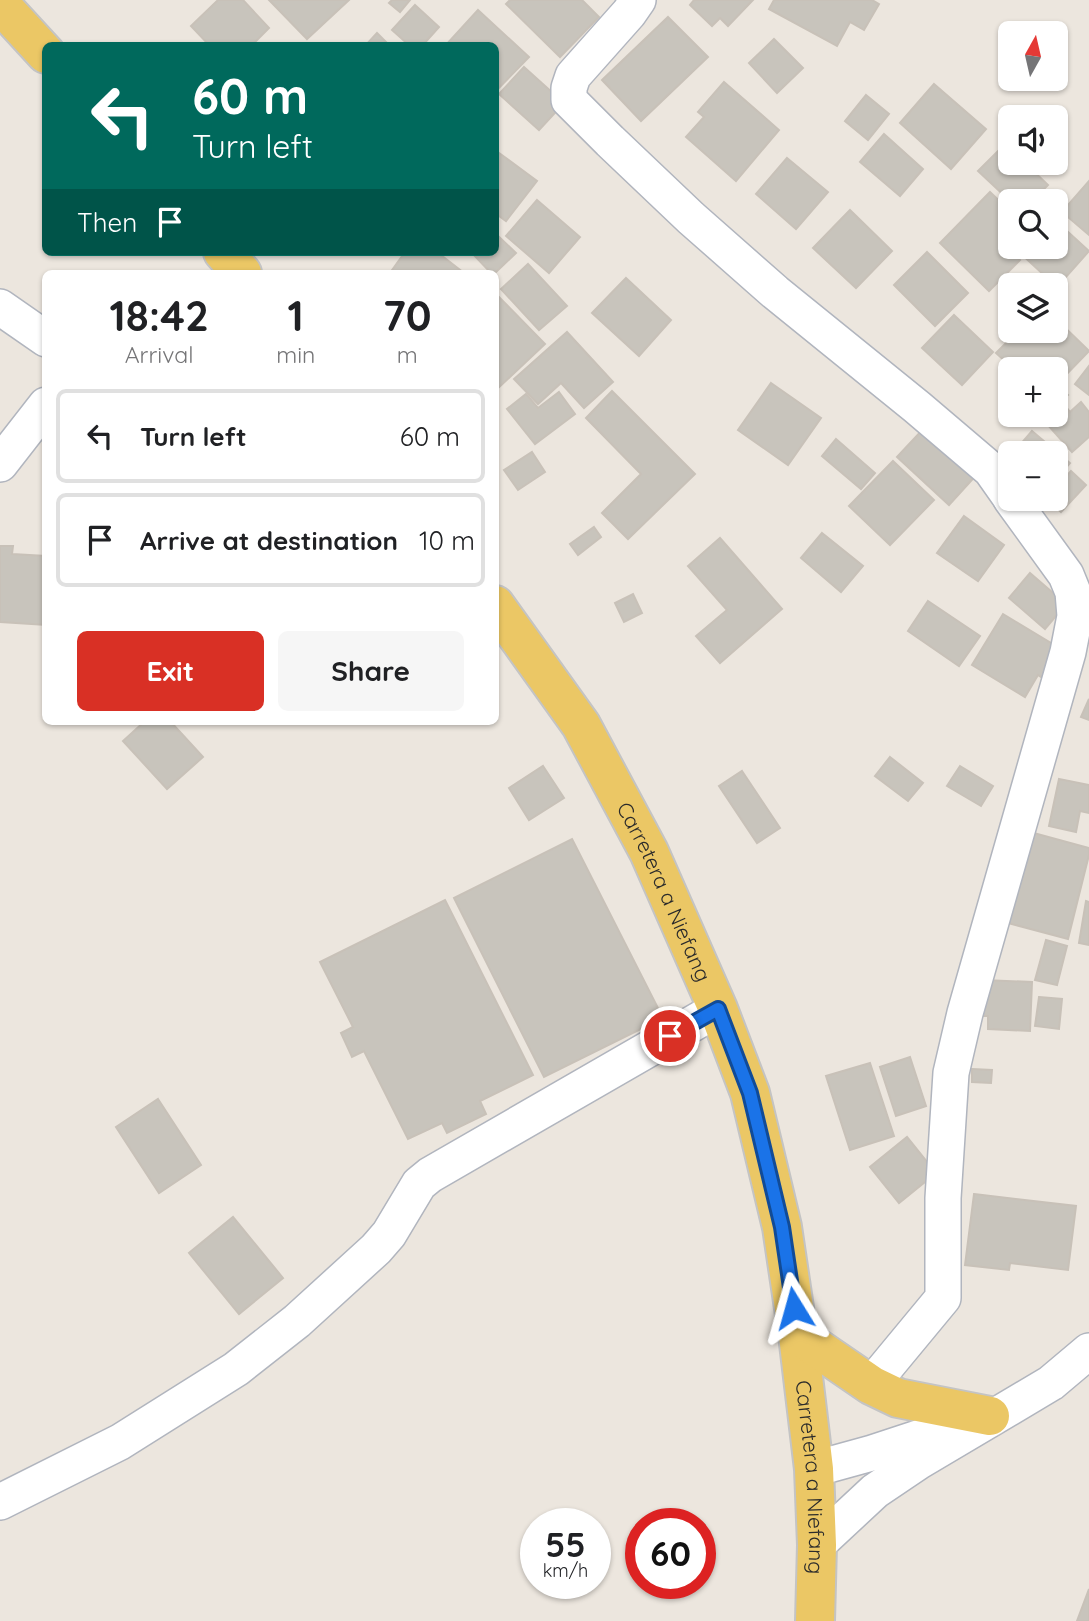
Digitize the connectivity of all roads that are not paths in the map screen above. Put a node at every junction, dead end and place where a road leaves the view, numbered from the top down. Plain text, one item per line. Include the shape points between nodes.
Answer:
1 (638, 0) edge
2 (0, 4) edge
3 (42, 50) edge
4 (227, 256) edge
5 (239, 270) edge
6 (0, 307) edge
7 (42, 336) edge
8 (42, 410) edge
9 (0, 464) edge
10 (998, 480) edge
11 (1019, 511) edge
12 (499, 611) edge
13 (718, 1009) junction
14 (798, 1335) junction
15 (1089, 1351) edge
16 (871, 1385) junction
17 (997, 1414) junction
18 (814, 1469) junction
19 (0, 1502) edge
20 (817, 1545) junction
21 (815, 1621) edge

1 - 10 street via 573,76 569,100 691,218
2 - 3 main road
4 - 5 main road
6 - 7 street
8 - 9 street
11 - 16 street via 1066,575 1073,592 1075,616 1069,652 951,1073 943,1198 943,1298
12 - 13 main road, Carretera a Niefang via 580,725 649,852
13 - 14 main road, Carretera a Niefang via 750,1093 782,1227
13 - 19 street via 430,1175 419,1184 376,1249 236,1369 120,1442
14 - 16 main road
14 - 18 main road, Carretera a Niefang
15 - 17 street via 1051,1382
16 - 17 main road via 898,1398
17 - 18 street
17 - 20 street via 875,1491
18 - 20 main road, Carretera a Niefang
20 - 21 main road, Carretera a Niefang

